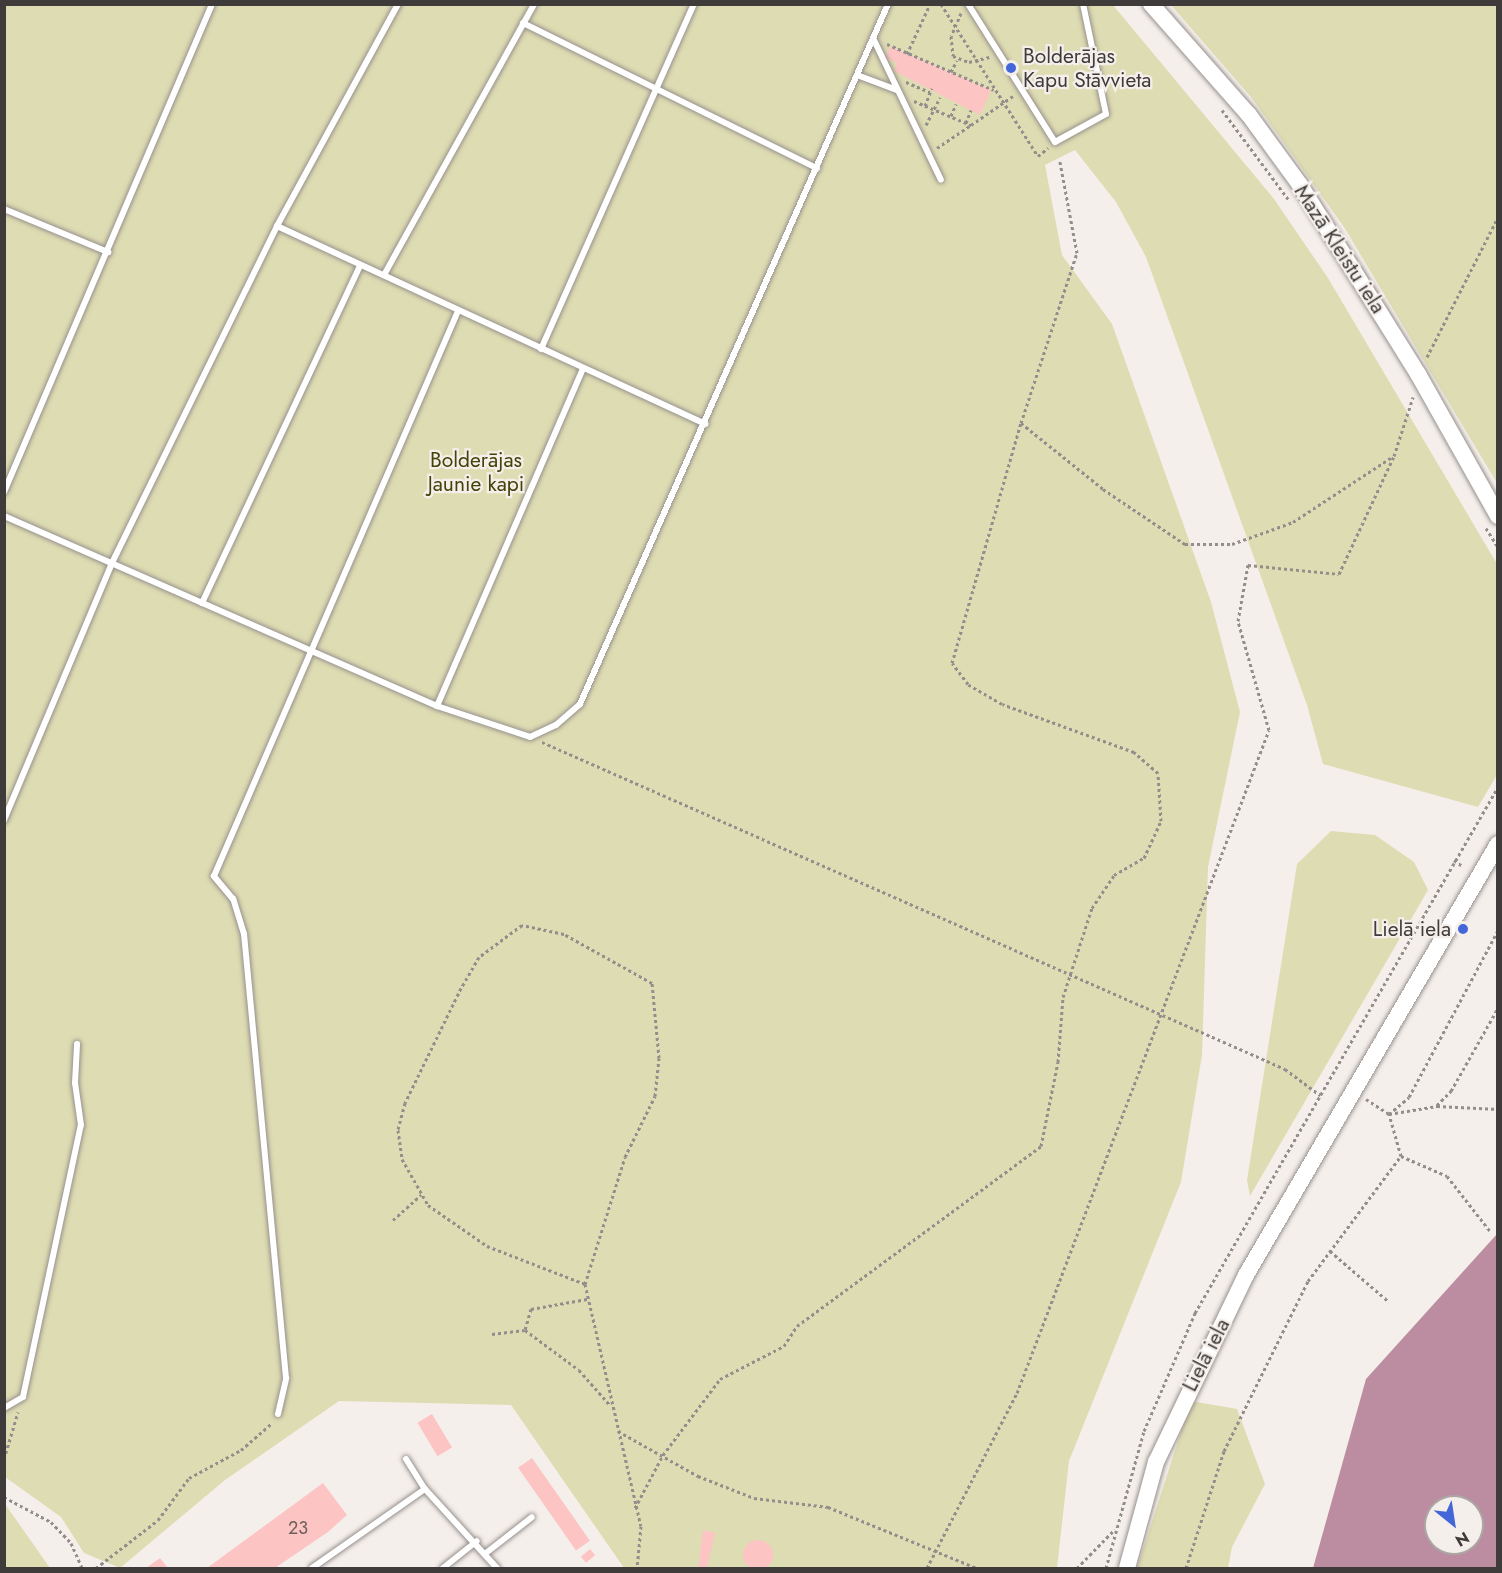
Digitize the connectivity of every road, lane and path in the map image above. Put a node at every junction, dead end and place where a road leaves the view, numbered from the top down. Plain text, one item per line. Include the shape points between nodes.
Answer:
1 (212, 4) edge
2 (398, 4) edge
3 (534, 4) edge
4 (694, 4) edge
5 (888, 4) edge
6 (930, 4) edge
7 (941, 4) edge
8 (967, 4) edge
9 (1083, 4) edge
10 (1151, 4) edge
11 (523, 23) junction
12 (954, 25) junction
13 (873, 38) junction
14 (908, 53) junction
15 (999, 54) junction
16 (957, 60) junction
17 (977, 61) junction
18 (951, 72) junction
19 (857, 75) junction
20 (896, 77) dead end
21 (916, 83) junction
22 (897, 90) junction
23 (1022, 90) junction
24 (655, 91) junction
25 (996, 91) junction
26 (940, 97) dead end
27 (1003, 102) junction
28 (956, 104) dead end
29 (925, 106) junction
30 (1220, 108) dead end
31 (935, 110) junction
32 (971, 110) dead end
33 (950, 117) junction
34 (966, 123) junction
35 (970, 125) junction
36 (919, 135) junction
37 (1056, 142) junction
38 (928, 154) junction
39 (1060, 162) dead end
40 (817, 168) junction
41 (941, 180) dead end
42 (1291, 202) dead end
43 (4, 209) edge
44 (1497, 217) edge
45 (277, 226) junction
46 (108, 252) junction
47 (360, 266) junction
48 (384, 275) junction
49 (458, 311) junction
50 (541, 349) junction
51 (583, 368) junction
52 (1418, 374) junction
53 (1407, 387) dead end
54 (1413, 397) junction
55 (1418, 407) dead end
56 (1021, 423) junction
57 (705, 424) junction
58 (1394, 456) junction
59 (4, 492) edge
60 (4, 516) edge
61 (1489, 517) edge
62 (1497, 548) edge
63 (112, 563) junction
64 (202, 603) junction
65 (310, 650) junction
66 (437, 706) junction
67 (530, 737) junction
68 (1497, 787) edge
69 (4, 820) edge
70 (1497, 844) edge
71 (1454, 861) junction
72 (1461, 865) dead end
73 (1497, 930) edge
74 (1071, 978) junction
75 (1497, 1008) edge
76 (1162, 1017) junction
77 (77, 1044) dead end
78 (1352, 1090) junction
79 (1320, 1095) junction
80 (1437, 1106) junction
81 (1497, 1109) edge
82 (1389, 1114) junction
83 (1401, 1156) junction
84 (421, 1195) junction
85 (393, 1220) dead end
86 (1490, 1231) dead end
87 (1330, 1251) junction
88 (585, 1284) junction
89 (588, 1299) junction
90 (1389, 1302) dead end
91 (525, 1330) junction
92 (492, 1334) dead end
93 (23, 1397) junction
94 (611, 1407) junction
95 (4, 1408) edge
96 (278, 1414) joint
97 (616, 1430) junction
98 (663, 1455) junction
99 (4, 1459) edge
100 (405, 1459) dead end
101 (4, 1474) edge
102 (4, 1480) edge
103 (424, 1489) junction
104 (4, 1497) edge
105 (635, 1508) junction
106 (532, 1517) dead end
107 (1116, 1529) junction
108 (477, 1541) junction
109 (939, 1548) junction
110 (486, 1553) junction
111 (82, 1569) edge
112 (96, 1569) edge
113 (312, 1569) edge
114 (443, 1569) edge
115 (497, 1569) edge
116 (637, 1569) edge
117 (927, 1569) edge
118 (977, 1569) edge
119 (1077, 1569) edge
120 (1106, 1569) edge
121 (1127, 1569) edge
122 (1186, 1569) edge

1 - 46 lane
2 - 45 lane
3 - 11 lane
4 - 24 lane
5 - 13 lane
6 - 14 path
7 - 12 path
8 - 12 path
8 - 15 lane
9 - 37 lane via 1106,114
10 - 52 main road, Mazā Kleistu iela via 1249,116 1300,185
11 - 24 lane
11 - 48 lane
12 - 16 path via 951,44
12 - 17 path
13 - 14 path
13 - 19 lane
13 - 22 lane
14 - 18 path
15 - 17 path
15 - 23 lane
16 - 17 path
16 - 18 path
17 - 25 path
18 - 25 path
19 - 22 lane
19 - 40 lane
20 - 21 path
21 - 29 path via 931,90
21 - 29 path via 909,99
22 - 36 lane
23 - 27 path
23 - 37 lane
24 - 40 lane
24 - 50 lane
25 - 27 path
26 - 31 path
27 - 35 path
27 - 37 path via 1038,156
28 - 33 path
29 - 31 path
30 - 42 path
31 - 33 path
31 - 36 path
32 - 34 path
33 - 34 path
34 - 35 path
35 - 38 path
36 - 38 lane
38 - 41 lane
39 - 56 path via 1077,253
40 - 57 lane
43 - 46 lane
44 - 52 path
45 - 47 lane
45 - 63 lane
46 - 59 lane
47 - 48 lane
47 - 64 lane
48 - 49 lane
49 - 50 lane
49 - 65 lane
50 - 51 lane
51 - 57 lane
51 - 66 lane
52 - 54 path
52 - 61 main road, Mazā Kleistu iela
53 - 54 path
54 - 55 path
54 - 58 path
56 - 58 path via 1103,489 1185,544 1232,544 1293,522
56 - 74 path via 952,663 968,684 1002,704 1134,752 1158,773 1161,821 1144,858 1114,874 1092,908
57 - 67 lane via 580,704 556,725
58 - 76 path via 1339,574 1248,565 1238,621 1269,730
60 - 63 lane
61 - 62 path
63 - 64 lane
63 - 69 lane
64 - 65 lane
65 - 66 lane
65 - 96 lane via 214,876 233,899 244,934 286,1378
66 - 67 lane
67 - 74 path
68 - 71 path
70 - 78 main road, Lielā iela
71 - 72 path
71 - 79 path
73 - 82 path via 1409,1097
74 - 76 path
74 - 98 path via 1041,1146 797,1326 784,1346 720,1379
75 - 80 path via 1451,1091
76 - 79 path via 1285,1069
76 - 109 path via 1017,1393
77 - 93 lane via 75,1083 81,1125
78 - 82 path
78 - 121 main road, Lielā iela via 1246,1275 1173,1419 1138,1517
79 - 107 path via 1173,1357
80 - 81 path
80 - 82 path
82 - 83 path
83 - 86 path via 1447,1176
83 - 87 path
84 - 85 path
84 - 88 path via 487,1246
84 - 88 path via 402,1159 398,1130 405,1103 479,957 522,925 564,934 653,986 659,1058 655,1096 625,1157
87 - 90 path
87 - 122 path via 1308,1281 1224,1451
88 - 89 path
89 - 91 path via 531,1309
89 - 94 path
91 - 92 path
91 - 94 path via 579,1370
93 - 95 lane
93 - 99 path
94 - 97 path
96 - 112 path via 257,1439 189,1478 158,1520
97 - 98 path
97 - 105 path
98 - 105 path
98 - 109 path via 754,1498 828,1507
100 - 103 lane
101 - 102 path
103 - 108 lane
103 - 113 lane
104 - 111 path via 51,1522 71,1543
105 - 116 path via 641,1526
106 - 110 lane
107 - 119 path
107 - 120 path
108 - 110 lane
108 - 114 lane
109 - 117 path
109 - 118 path
110 - 115 lane

